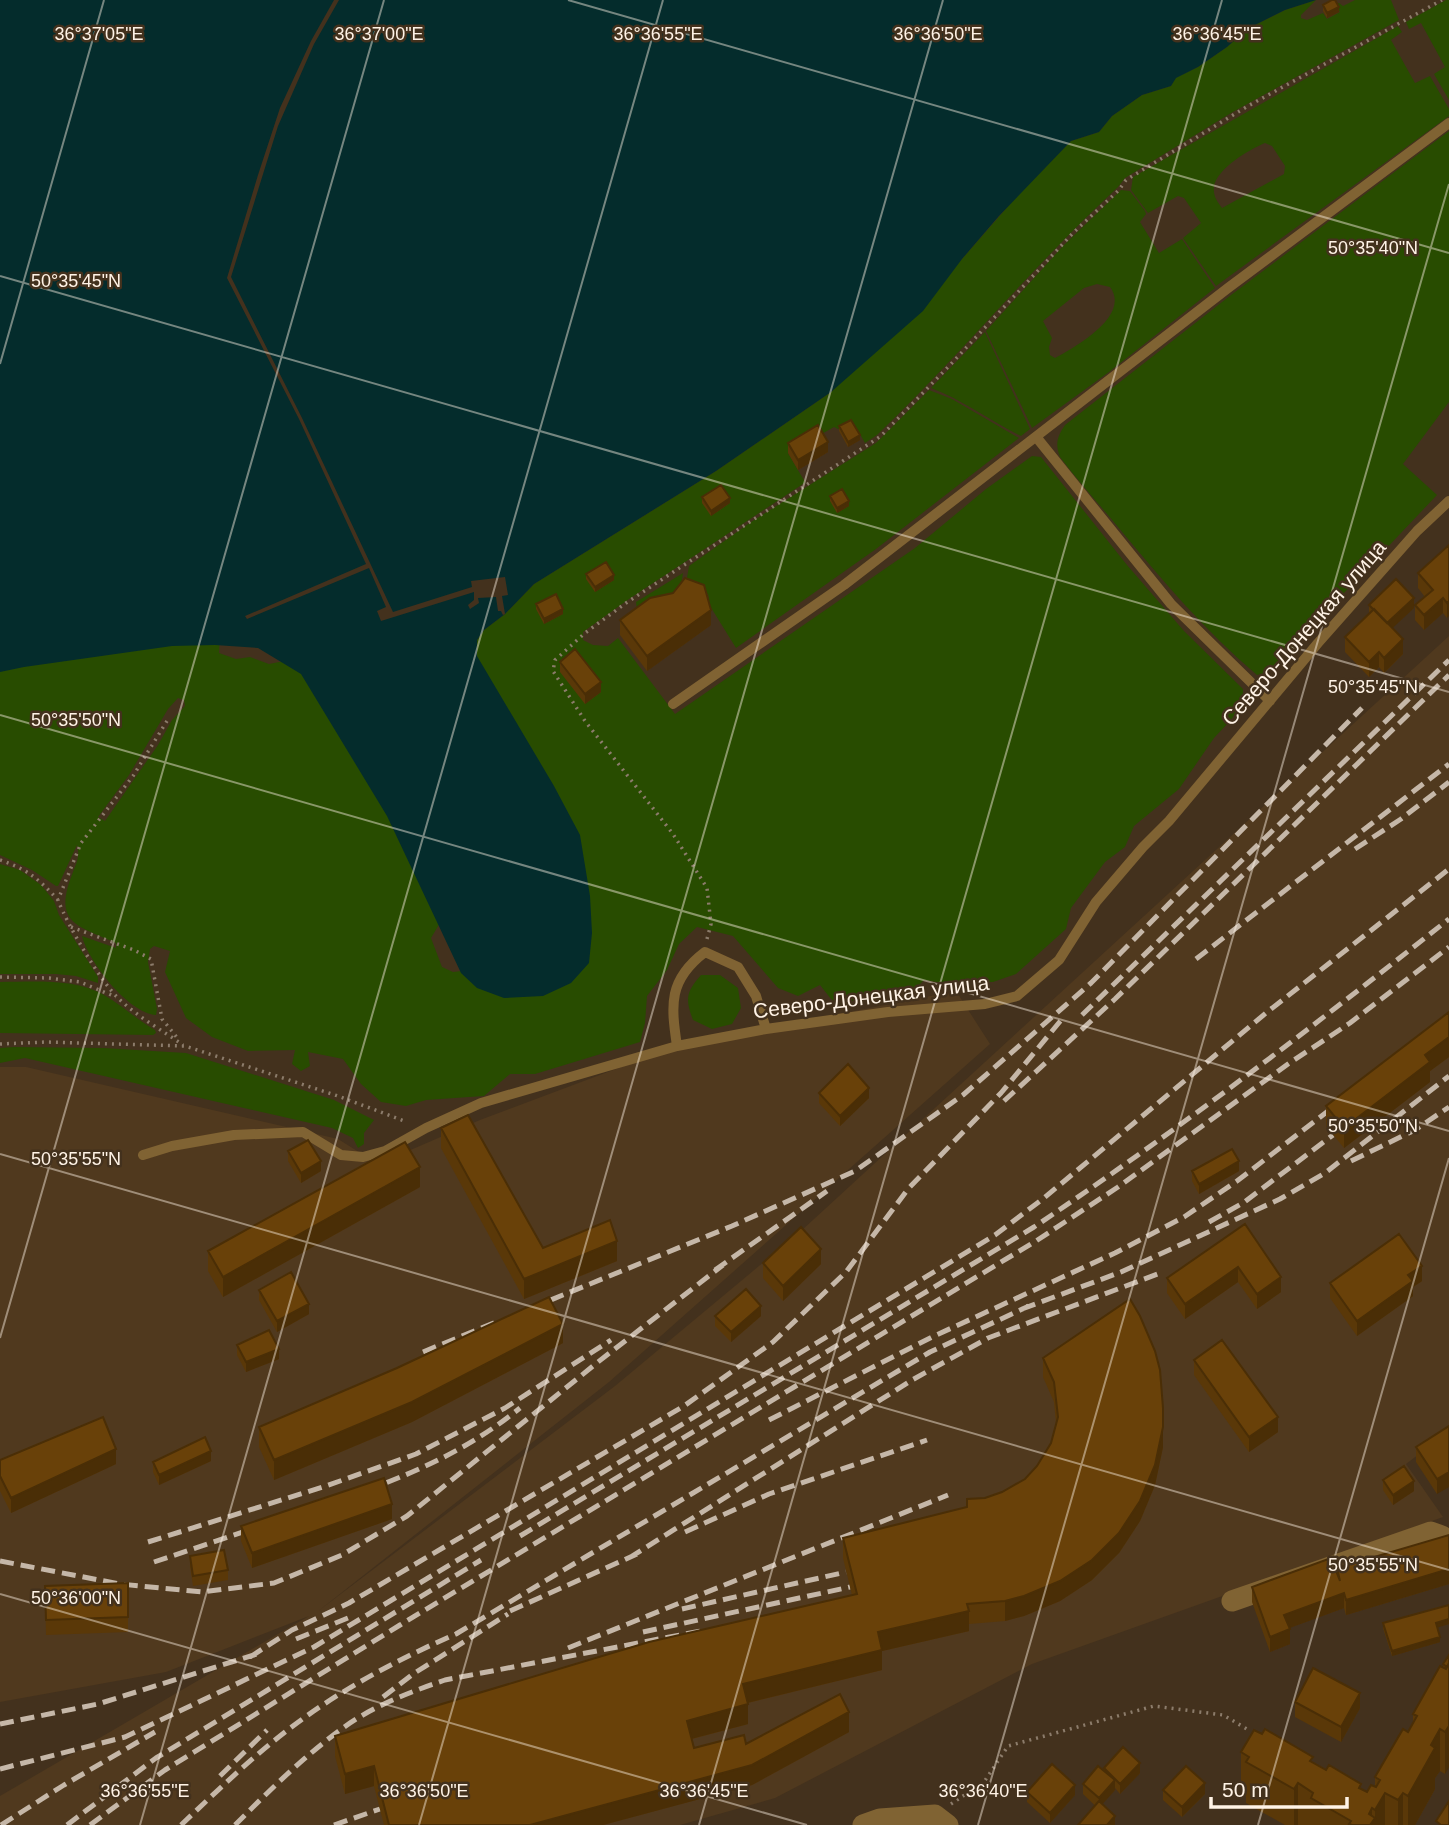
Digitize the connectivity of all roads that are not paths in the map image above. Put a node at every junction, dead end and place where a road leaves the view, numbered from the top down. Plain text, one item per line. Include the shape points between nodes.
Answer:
1 (1449, 123) edge
2 (1037, 438) junction
3 (1449, 501) edge
4 (1270, 701) junction
5 (673, 704) dead end
6 (766, 1029) junction
7 (677, 1046) junction
8 (143, 1155) dead end
9 (1449, 1544) edge
10 (1232, 1601) dead end
11 (942, 1820) edge
12 (872, 1822) edge

1 - 2 lane
2 - 4 lane via 1171,604
2 - 5 lane via 844,585
3 - 4 lane, Северо-Донецкая улица via 1417,531
4 - 6 lane, Северо-Донецкая улица via 1096,902 1059,960 1017,996 985,1004
6 - 7 lane, Северо-Донецкая улица
6 - 7 lane via 756,996 738,967 705,952 690,963 676,985 672,1011
7 - 8 lane, Северо-Донецкая улица via 481,1104 385,1151 363,1157 341,1155 303,1132 234,1135
9 - 10 street via 1431,1532
11 - 12 street

